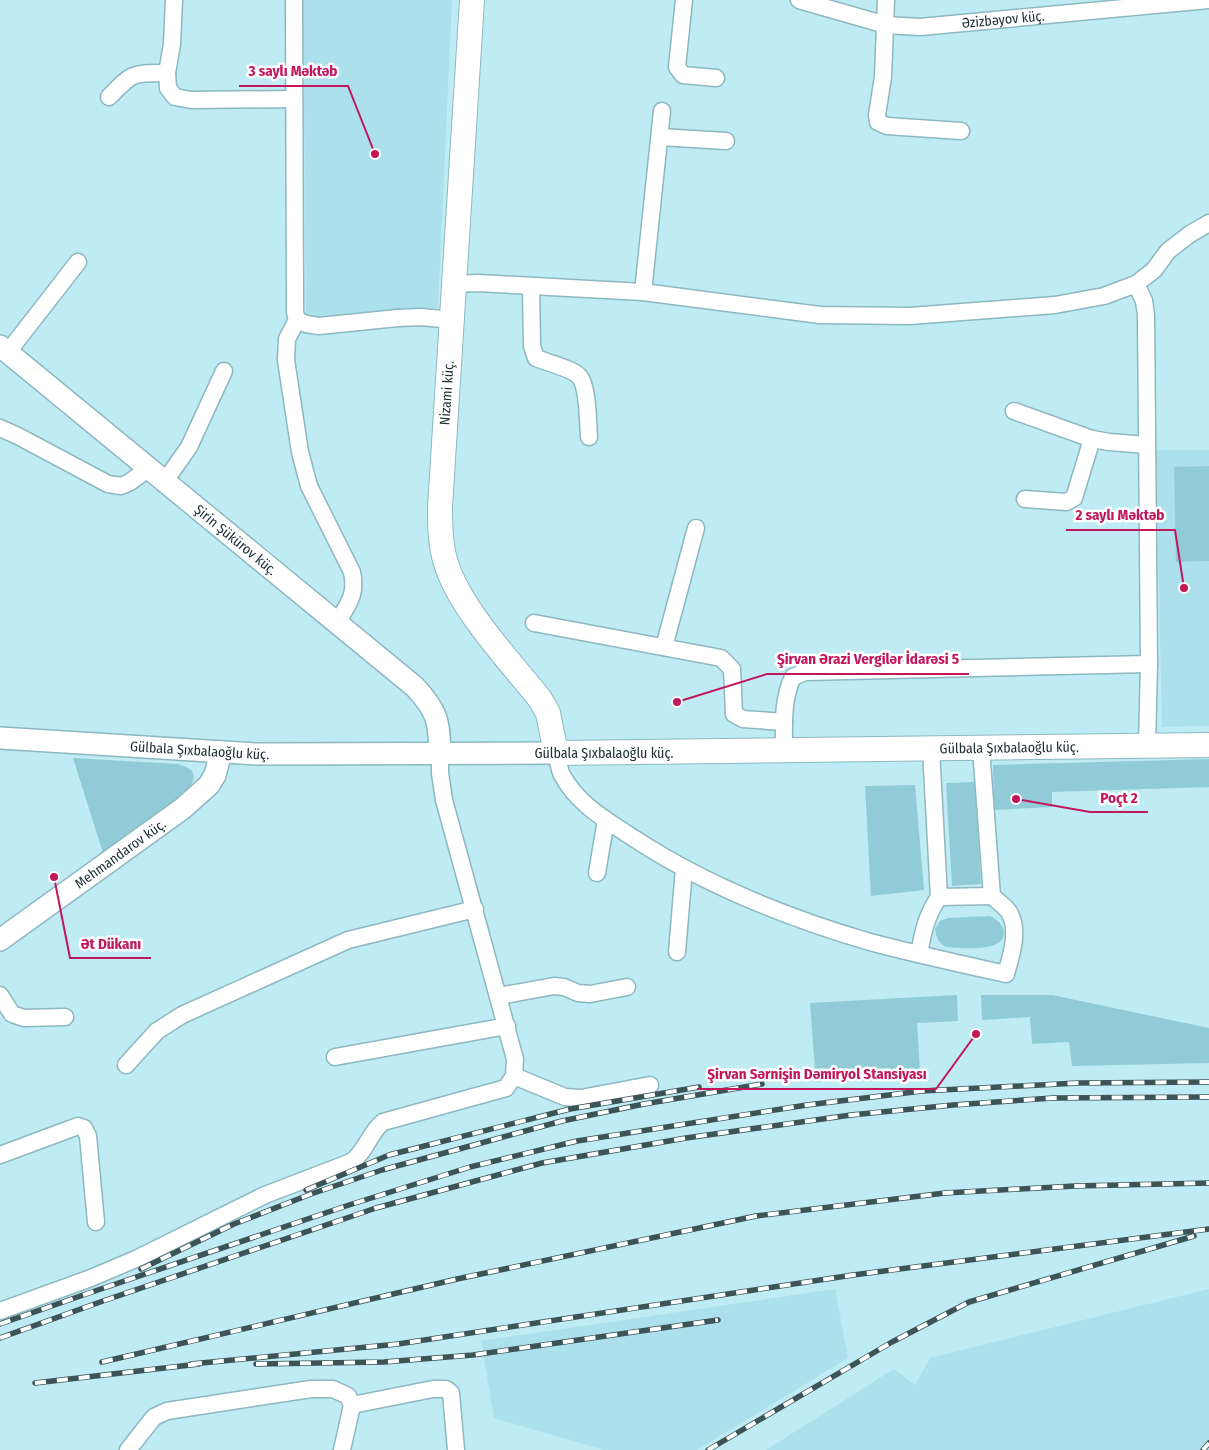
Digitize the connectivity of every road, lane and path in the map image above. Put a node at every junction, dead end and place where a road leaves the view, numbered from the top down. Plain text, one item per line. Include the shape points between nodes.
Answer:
1 (174, 0) edge
2 (294, 0) edge
3 (472, 0) edge
4 (684, 0) edge
5 (798, 0) edge
6 (886, 0) edge
7 (1209, 0) edge
8 (886, 25) junction
9 (167, 73) junction
10 (716, 78) dead end
11 (109, 97) dead end
12 (294, 99) junction
13 (662, 111) dead end
14 (961, 131) dead end
15 (660, 136) junction
16 (726, 141) dead end
17 (1209, 223) edge
18 (78, 262) dead end
19 (454, 284) junction
20 (1136, 284) junction
21 (531, 287) junction
22 (643, 292) junction
23 (297, 320) junction
24 (452, 320) junction
25 (4, 349) edge
26 (224, 372) dead end
27 (1014, 411) dead end
28 (0, 428) edge
29 (589, 437) dead end
30 (1092, 439) junction
31 (1147, 445) junction
32 (157, 475) junction
33 (1025, 499) dead end
34 (696, 528) dead end
35 (336, 623) junction
36 (534, 623) dead end
37 (664, 647) junction
38 (1149, 664) junction
39 (784, 722) junction
40 (0, 738) edge
41 (1147, 745) junction
42 (1209, 745) edge
43 (981, 748) junction
44 (931, 749) junction
45 (784, 750) junction
46 (221, 752) junction
47 (440, 753) junction
48 (556, 753) junction
49 (606, 820) junction
50 (684, 869) junction
51 (597, 874) dead end
52 (992, 896) junction
53 (939, 897) junction
54 (475, 909) junction
55 (0, 940) edge
56 (677, 952) dead end
57 (919, 954) junction
58 (627, 987) dead end
59 (0, 995) edge
60 (499, 996) junction
61 (65, 1017) dead end
62 (507, 1026) junction
63 (335, 1057) dead end
64 (126, 1065) dead end
65 (514, 1076) junction
66 (650, 1084) dead end
67 (0, 1155) edge
68 (96, 1222) dead end
69 (0, 1311) edge
70 (352, 1405) junction
71 (128, 1450) edge
72 (342, 1450) edge
73 (456, 1450) edge

1 - 9 street
2 - 12 street
3 - 19 main road, Nizami küç.
4 - 10 street via 677,66 683,75
5 - 8 street, Əzizbəyov küç.
6 - 8 street
7 - 8 street, Əzizbəyov küç. via 962,24
8 - 14 street via 878,122 888,126
9 - 11 street via 140,73 128,77
9 - 12 street via 168,88 175,97 191,100
12 - 23 street
13 - 15 street
15 - 16 street
15 - 22 street
17 - 20 street via 1168,251 1154,270
18 - 25 street
19 - 21 street
19 - 24 main road, Nizami küç.
20 - 22 street via 1104,296 1055,305 910,316 820,315
20 - 31 street via 1146,314
21 - 22 street
21 - 29 street via 532,346 536,358 580,377 584,385
23 - 24 street via 319,326 398,318
23 - 35 street via 287,339 286,360 300,452 309,486 352,572 355,585 352,598
24 - 48 main road, Nizami küç. via 440,507 444,558 453,582 471,612 540,699 548,713
25 - 32 street, Şirin Şükürov küç.
26 - 32 street via 189,447
27 - 30 street
28 - 32 street via 108,484 121,486
30 - 31 street
30 - 33 street via 1074,498 1066,502
31 - 38 street
32 - 35 street, Şirin Şükürov küç.
34 - 37 street
35 - 47 street, Şirin Şükürov küç. via 428,701 436,714
36 - 37 street
37 - 39 street via 721,658 732,669 734,714 743,719
38 - 39 street via 805,672 793,677 788,688
38 - 41 street
39 - 45 street
40 - 46 street, Gülbala Şıxbalaoğlu küç.
41 - 42 main road, Gülbala Şıxbalaoğlu küç.
41 - 43 main road, Gülbala Şıxbalaoğlu küç.
43 - 44 main road, Gülbala Şıxbalaoğlu küç.
43 - 52 street
44 - 45 main road, Gülbala Şıxbalaoğlu küç.
44 - 53 street
45 - 48 main road, Gülbala Şıxbalaoğlu küç.
46 - 47 street, Gülbala Şıxbalaoğlu küç.
46 - 55 street, Mehmandarov küç. via 215,775 182,809
47 - 48 street, Gülbala Şıxbalaoğlu küç.
47 - 54 street via 444,800
48 - 49 street via 561,774 570,788 583,803
49 - 50 street
49 - 51 street
50 - 56 street
50 - 57 street via 803,920
52 - 53 street
52 - 57 street via 1009,912 1014,928 1006,974
53 - 57 street via 930,911
54 - 60 street
54 - 64 street via 348,940 182,1015 157,1031
58 - 60 street via 590,994 554,986
59 - 61 street via 12,1014 24,1018
60 - 62 street
62 - 63 street
62 - 65 street via 516,1059
65 - 66 street via 565,1097 581,1098
65 - 69 street via 506,1088 382,1122 351,1162 265,1196 91,1278
67 - 68 street via 78,1126 84,1128 88,1136
70 - 71 street via 348,1396 333,1390 311,1389 167,1411 154,1417
70 - 72 street
70 - 73 street via 446,1389 451,1393

